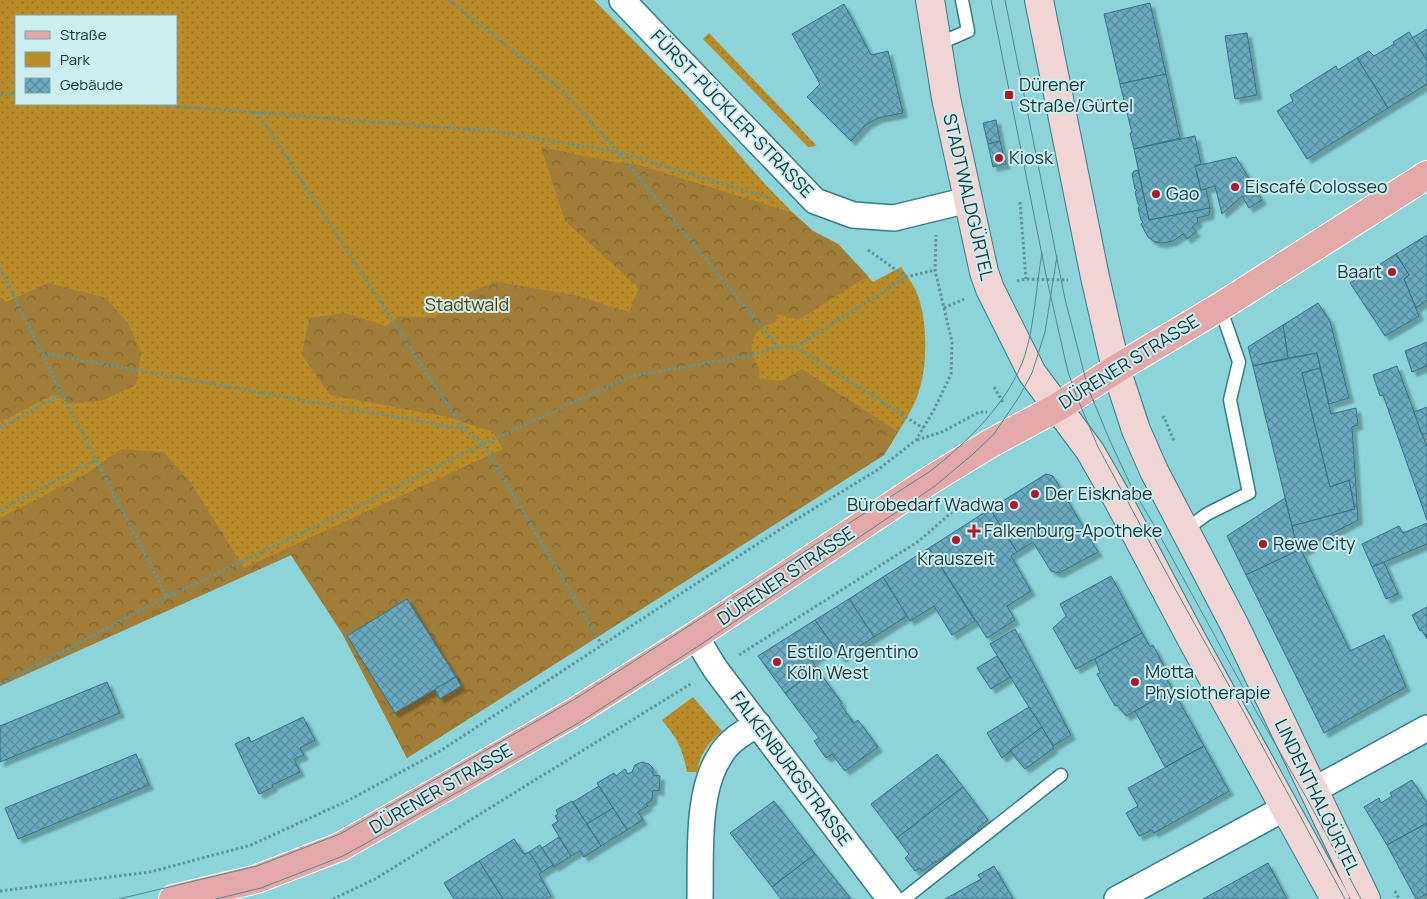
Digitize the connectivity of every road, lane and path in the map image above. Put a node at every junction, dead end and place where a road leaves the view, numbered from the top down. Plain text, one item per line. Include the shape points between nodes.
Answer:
1 (449, 0) edge
2 (622, 0) edge
3 (930, 0) edge
4 (962, 0) edge
5 (1039, 0) edge
6 (938, 44) junction
7 (15, 94) edge
8 (0, 95) edge
9 (164, 105) edge
10 (257, 111) junction
11 (618, 152) junction
12 (1427, 176) edge
13 (968, 200) junction
14 (781, 201) dead end
15 (1020, 202) dead end
16 (868, 250) dead end
17 (0, 268) edge
18 (935, 270) dead end
19 (906, 277) junction
20 (1095, 277) junction
21 (1026, 279) junction
22 (990, 289) junction
23 (1220, 307) junction
24 (944, 308) dead end
25 (778, 347) junction
26 (796, 347) junction
27 (42, 353) junction
28 (1116, 369) junction
29 (951, 374) dead end
30 (62, 394) junction
31 (1058, 406) junction
32 (992, 411) dead end
33 (0, 428) edge
34 (923, 428) junction
35 (463, 429) junction
36 (916, 440) junction
37 (483, 444) junction
38 (96, 460) junction
39 (0, 510) edge
40 (952, 512) dead end
41 (1184, 530) junction
42 (167, 597) junction
43 (695, 636) junction
44 (602, 645) junction
45 (716, 670) junction
46 (0, 684) edge
47 (758, 724) junction
48 (1427, 728) edge
49 (1061, 775) dead end
50 (1314, 790) junction
51 (1285, 808) junction
52 (0, 891) edge
53 (173, 899) edge
54 (333, 899) edge
55 (700, 899) edge
56 (890, 899) edge
57 (904, 899) edge
58 (1117, 899) edge
59 (1335, 899) edge
60 (1366, 899) edge

1 - 11 path via 563,91
2 - 13 street, FÜRST-PÜCKLER-STRASSE via 815,201 853,215 894,218
3 - 6 main road, STADTWALDGÜRTEL
4 - 6 lane via 968,31
5 - 20 main road
6 - 13 main road, STADTWALDGÜRTEL
7 - 8 path
9 - 10 path
10 - 11 path via 500,132
10 - 35 path
11 - 14 path
11 - 25 path
12 - 23 main road, DÜRENER STRASSE
13 - 22 main road, STADTWALDGÜRTEL
15 - 21 path
16 - 19 path
17 - 27 path
18 - 19 path
19 - 26 path
20 - 21 path via 1062,281
20 - 28 main road
21 - 22 path
22 - 24 path
22 - 31 main road, STADTWALDGÜRTEL via 1032,373
23 - 28 main road, DÜRENER STRASSE
23 - 41 lane via 1238,362 1230,400 1248,493
25 - 26 path
25 - 37 path via 628,377
26 - 34 path
27 - 30 path
27 - 35 path
28 - 31 main road, DÜRENER STRASSE
28 - 41 main road, LINDENTHALGÜRTEL via 1144,451
29 - 34 path
30 - 33 path
30 - 38 path
31 - 43 main road, DÜRENER STRASSE via 932,478
31 - 51 main road, LINDENTHALGÜRTEL via 1090,451 1118,500
32 - 36 path via 979,412 942,432
34 - 36 path
35 - 37 path
36 - 44 path via 879,469
37 - 42 path
37 - 44 path
38 - 39 path
38 - 42 path
40 - 45 path via 919,541
41 - 50 main road, LINDENTHALGÜRTEL via 1236,628
42 - 46 path
43 - 45 street, FALKENBURGSTRASSE
43 - 53 main road, DÜRENER STRASSE via 575,712 340,847 257,879
44 - 52 path via 440,751 348,801 251,845 150,872
45 - 47 street, FALKENBURGSTRASSE
45 - 54 path via 375,879
47 - 55 street via 739,735 720,755 708,783 703,811
47 - 56 street, FALKENBURGSTRASSE
48 - 50 street
49 - 57 lane
50 - 60 main road, LINDENTHALGÜRTEL
51 - 58 street
51 - 59 main road, LINDENTHALGÜRTEL

